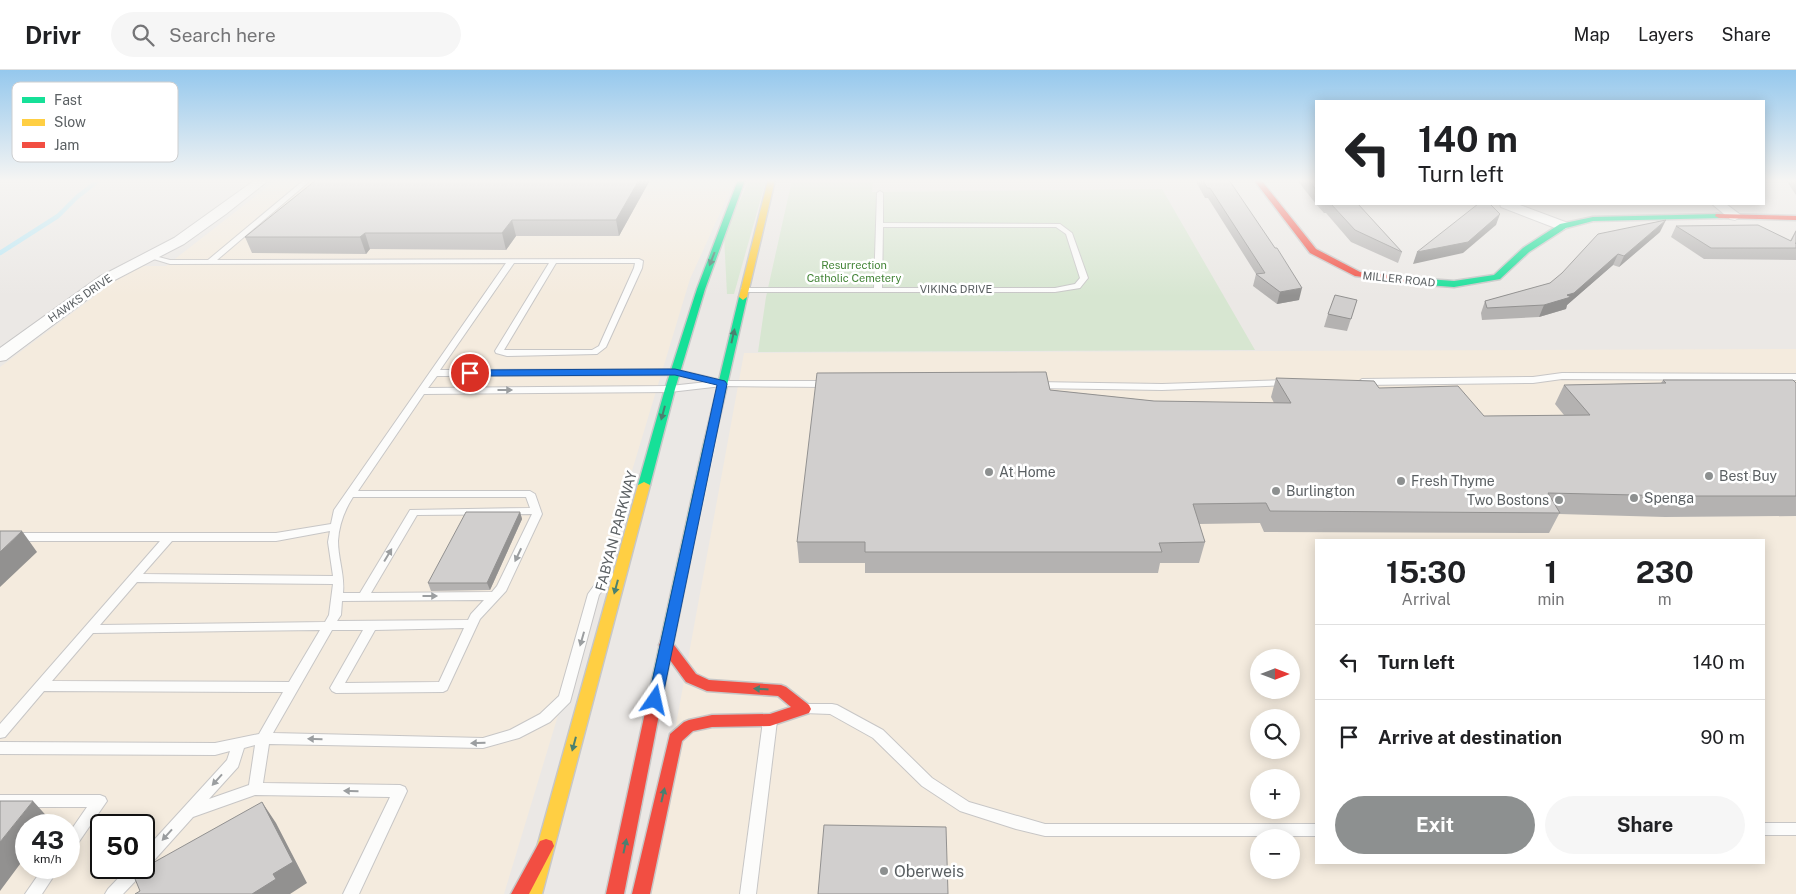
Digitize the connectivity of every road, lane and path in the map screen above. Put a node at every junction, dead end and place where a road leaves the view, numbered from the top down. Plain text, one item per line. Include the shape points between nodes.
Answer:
1 (210, 218) edge
2 (262, 218) edge
3 (728, 218) edge
4 (762, 218) edge
5 (880, 218) edge
6 (1286, 218) edge
7 (1543, 218) edge
8 (1619, 218) edge
9 (880, 225) junction
10 (1562, 226) junction
11 (151, 257) junction
12 (210, 262) junction
13 (511, 262) junction
14 (554, 262) junction
15 (878, 288) junction
16 (744, 290) junction
17 (0, 356) edge
18 (675, 372) junction
19 (434, 373) junction
20 (1796, 377) edge
21 (1350, 382) edge
22 (1302, 383) edge
23 (722, 384) junction
24 (841, 384) edge
25 (1025, 384) edge
26 (670, 389) junction
27 (422, 391) junction
28 (351, 494) junction
29 (536, 511) junction
30 (336, 526) junction
31 (0, 537) edge
32 (169, 537) junction
33 (626, 549) junction
34 (133, 578) junction
35 (339, 580) junction
36 (495, 596) junction
37 (337, 597) junction
38 (363, 597) junction
39 (474, 620) junction
40 (328, 625) junction
41 (372, 625) junction
42 (89, 629) junction
43 (666, 645) junction
44 (40, 686) junction
45 (293, 686) junction
46 (804, 709) junction
47 (770, 720) junction
48 (0, 733) edge
49 (263, 738) junction
50 (239, 743) junction
51 (0, 748) edge
52 (255, 789) junction
53 (0, 801) edge
54 (188, 813) junction
55 (80, 829) edge
56 (1765, 829) edge
57 (1796, 829) edge
58 (1315, 830) edge
59 (546, 846) junction
60 (155, 849) edge
61 (44, 879) edge
62 (128, 879) edge
63 (33, 894) edge
64 (114, 894) edge
65 (351, 894) edge
66 (520, 894) edge
67 (533, 894) edge
68 (615, 894) edge
69 (641, 894) edge
70 (748, 894) edge

1 - 11 street, HAWKS DRIVE
2 - 12 lane
3 -> 18 main road, FABYAN PARKWAY
4 - 16 main road
5 - 9 lane
6 - 10 main road, MILLER ROAD via 1313,251 1358,274 1454,284 1497,277 1526,250
7 - 10 street
8 - 10 main road, MILLER ROAD via 1593,219
9 - 15 lane
9 - 15 lane, VIKING DRIVE via 1058,225 1069,232 1084,278 1077,286 1056,290
11 - 12 lane via 170,262
11 - 17 street, HAWKS DRIVE via 104,280
12 - 13 lane
13 - 14 lane
13 - 19 lane
14 - 14 lane via 509,335 499,351 594,352 602,348 639,261
15 - 16 lane, VIKING DRIVE
23 -> 16 main road
18 - 19 lane
18 - 23 lane
18 - 26 main road, FABYAN PARKWAY
19 - 27 lane
20 - 21 lane via 1562,376 1533,380
22 - 25 lane via 1162,387
23 - 24 lane
23 - 26 lane
23 - 43 main road
27 -> 26 lane
26 -> 33 main road, FABYAN PARKWAY
27 - 28 lane
28 - 29 lane via 530,494
28 - 30 lane via 338,512
29 -> 36 lane via 502,588
38 -> 29 lane via 414,512
30 - 32 lane via 276,538
30 - 35 lane via 333,542
31 - 32 lane
32 - 34 lane
33 -> 49 lane via 594,594 565,698 545,718 514,734 483,743
33 -> 59 main road, FABYAN PARKWAY
34 - 35 lane
34 - 42 lane
35 - 37 lane
38 -> 36 lane
36 - 39 lane
37 - 38 lane
37 - 40 lane via 334,615
39 - 41 lane
39 - 41 lane via 443,687 336,688
40 - 41 lane
40 - 42 lane
40 - 45 lane
42 - 44 lane
46 -> 43 main road via 781,690 707,685 691,678
68 -> 43 main road
44 - 45 lane
44 - 48 lane
45 - 49 lane
46 - 47 main road
46 - 58 lane via 832,710 878,734 927,782 965,807 1045,830
69 -> 47 main road via 675,738 689,726 712,721
47 - 70 lane
49 - 50 lane
49 - 52 lane
50 - 51 lane via 215,748
50 -> 54 lane via 233,763
52 - 54 lane
65 -> 52 lane via 400,791
53 - 55 lane via 100,801
54 -> 60 lane
56 - 57 lane
59 - 66 main road
59 - 67 main road, FABYAN PARKWAY
61 - 63 lane
62 - 64 lane

